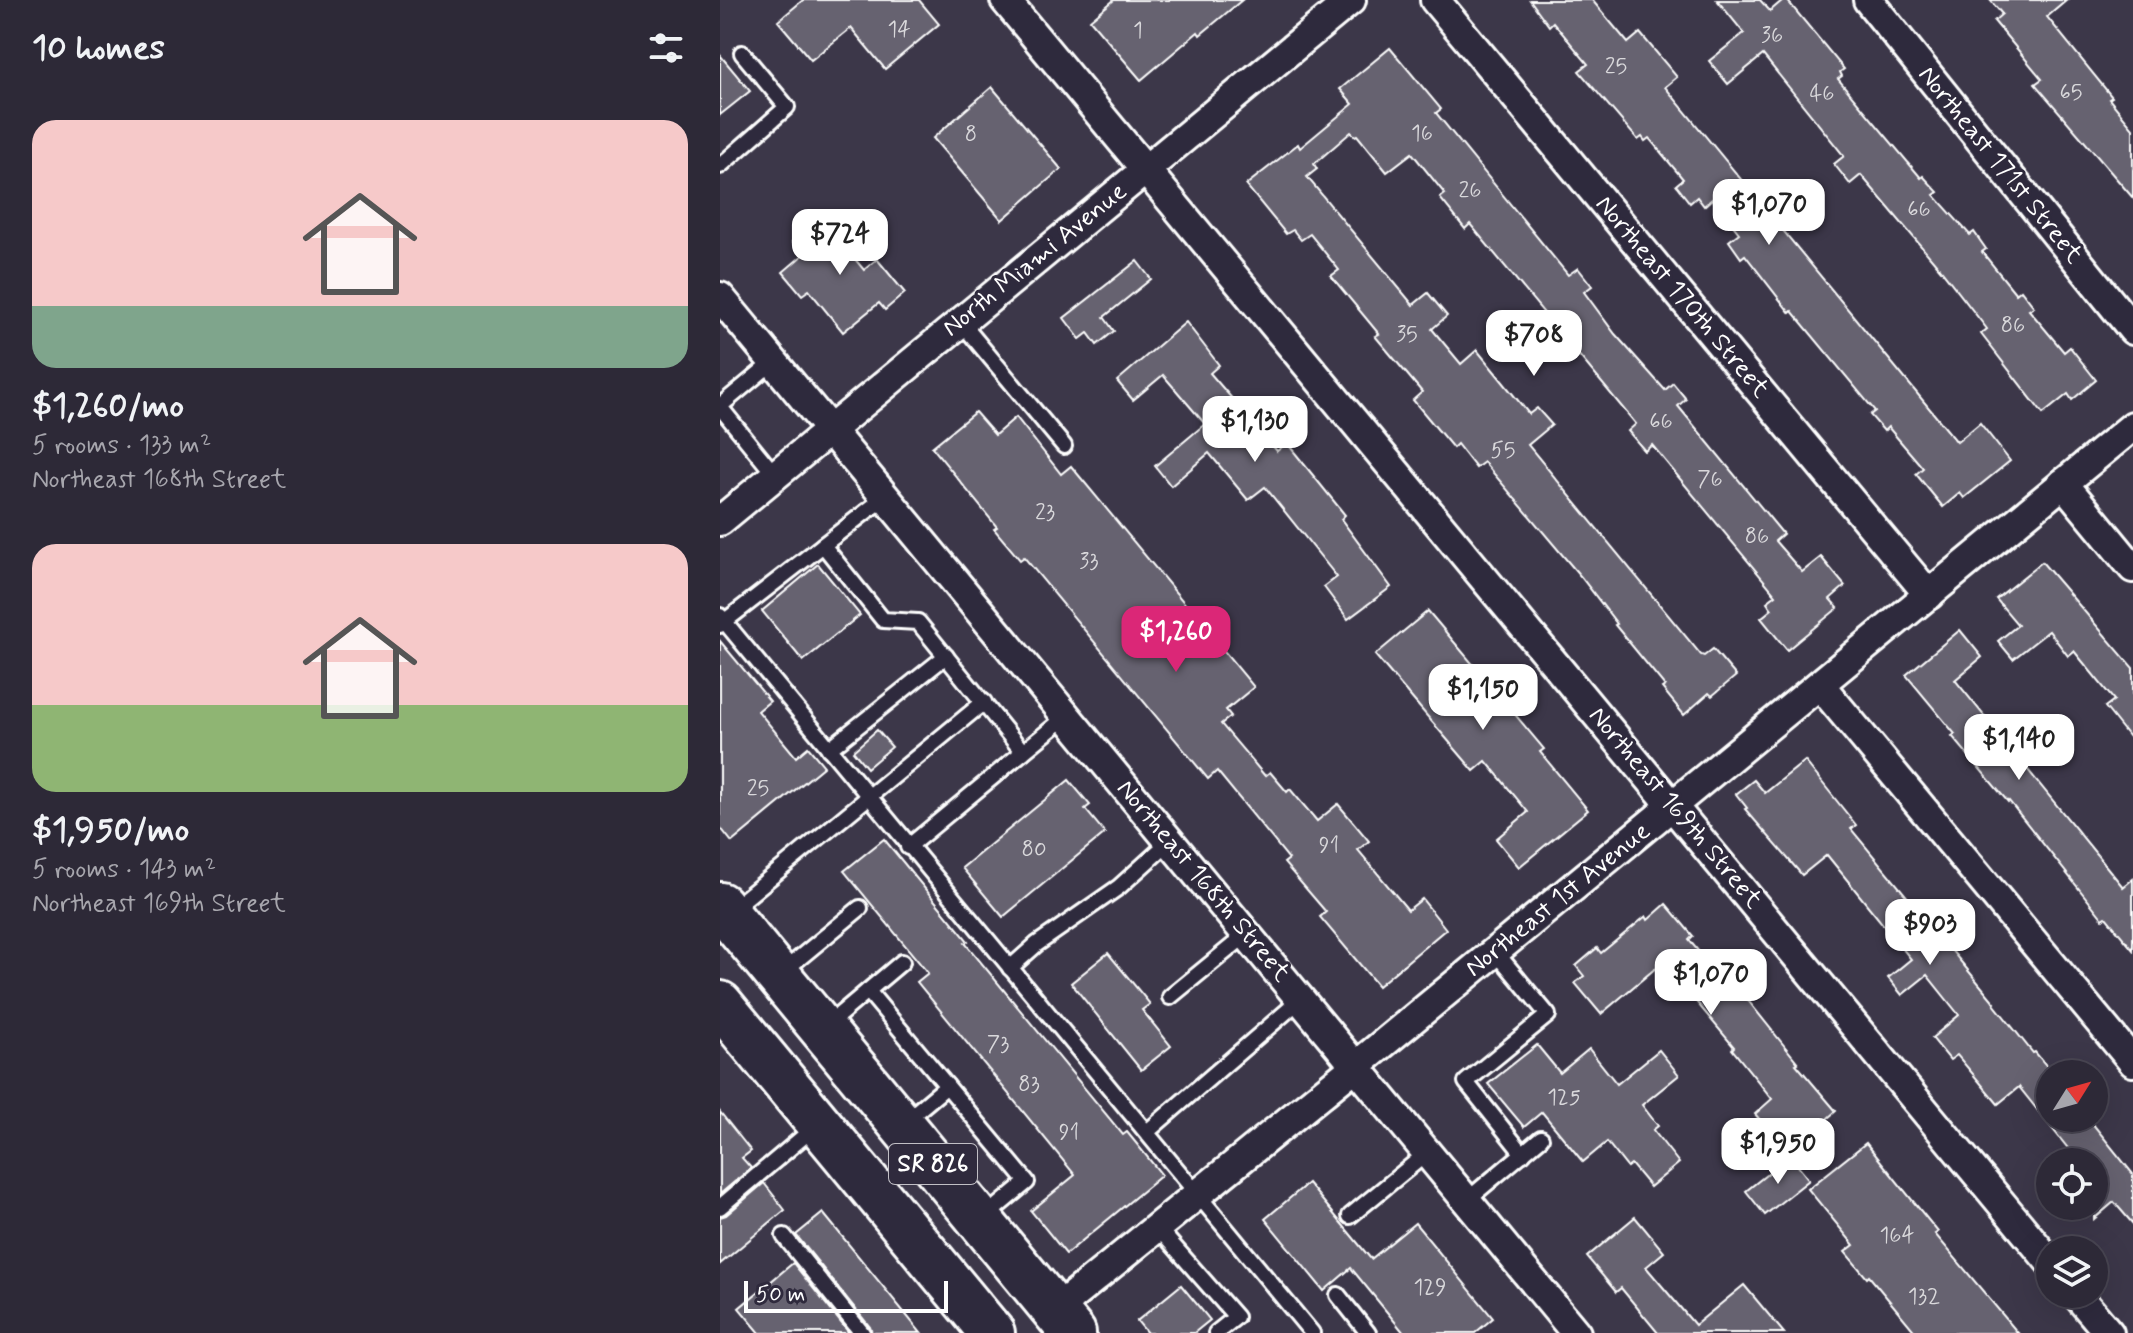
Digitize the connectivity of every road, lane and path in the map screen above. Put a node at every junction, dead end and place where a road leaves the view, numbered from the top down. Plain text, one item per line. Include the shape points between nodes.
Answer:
1 (1005, 0) edge
2 (1351, 0) edge
3 (1435, 0) edge
4 (1868, 0) edge
5 (742, 53) dead end
6 (720, 166) edge
7 (1144, 170) junction
8 (720, 297) edge
9 (960, 321) junction
10 (2133, 330) edge
11 (773, 362) junction
12 (720, 407) edge
13 (2133, 426) edge
14 (829, 429) junction
15 (1064, 446) dead end
16 (775, 475) junction
17 (2063, 483) junction
18 (885, 497) junction
19 (720, 521) edge
20 (823, 545) junction
21 (2133, 568) edge
22 (1929, 595) junction
23 (721, 621) edge
24 (946, 656) junction
25 (1820, 685) junction
26 (984, 702) junction
27 (1067, 716) junction
28 (829, 749) junction
29 (1023, 752) junction
30 (868, 797) junction
31 (1673, 805) junction
32 (1170, 841) junction
33 (908, 847) junction
34 (860, 908) dead end
35 (723, 909) edge
36 (1247, 934) junction
37 (1495, 951) junction
38 (902, 962) dead end
39 (1010, 968) junction
40 (778, 976) junction
41 (868, 991) junction
42 (1170, 997) dead end
43 (1301, 999) junction
44 (723, 1012) edge
45 (822, 1029) junction
46 (2133, 1062) edge
47 (1356, 1066) junction
48 (947, 1086) junction
49 (819, 1123) junction
50 (901, 1125) junction
51 (1147, 1132) junction
52 (1541, 1138) dead end
53 (1427, 1153) junction
54 (1523, 1154) junction
55 (1198, 1194) junction
56 (1467, 1200) junction
57 (720, 1207) edge
58 (1350, 1216) dead end
59 (980, 1221) junction
60 (1157, 1227) junction
61 (784, 1236) dead end
62 (2036, 1245) edge
63 (952, 1285) junction
64 (1338, 1295) dead end
65 (2088, 1308) edge
66 (1063, 1322) edge
67 (1565, 1329) edge
68 (862, 1333) edge
69 (992, 1333) edge
70 (1216, 1333) edge
71 (1312, 1333) edge
72 (1368, 1333) edge
73 (2109, 1333) edge

1 - 7 street, Northeast 169th Street
2 - 7 street, North Miami Avenue
3 - 22 street, Northeast 170th Street
4 - 10 street, Northeast 171st Street
5 - 6 lane via 787,107
7 - 9 street, North Miami Avenue
7 - 31 street, Northeast 169th Street
8 - 11 street, Northeast 168th Street
9 - 14 street, North Miami Avenue
9 - 15 lane
11 - 12 lane
11 - 14 street, Northeast 168th Street
12 - 16 lane
13 - 17 street, Northeast 1st Avenue
14 - 16 street, North Miami Avenue
14 - 18 street, Northeast 168th Street
16 - 19 street, North Miami Avenue
17 - 21 street
17 - 22 street, Northeast 1st Avenue
18 - 20 lane
18 - 27 street, Northeast 168th Street
20 - 23 lane
20 - 24 lane via 883,620 918,622
22 - 25 street, Northeast 1st Avenue
23 - 28 lane
24 - 26 lane
24 - 28 lane
25 - 31 street, Northeast 1st Avenue
25 - 46 street
26 - 29 lane
26 - 30 lane
27 - 29 lane
27 - 32 street, Northeast 168th Street
28 - 30 lane
29 - 33 lane
30 - 33 lane
30 - 35 lane
31 - 37 street, Northeast 1st Avenue
31 - 62 street, Northeast 169th Street
32 - 36 street, Northeast 168th Street
32 - 39 lane via 1119,887
33 - 39 lane
34 - 40 lane
35 - 40 main road, SR 826
36 - 42 lane
36 - 43 street, Northeast 168th Street
37 - 47 street, Northeast 1st Avenue
37 - 54 lane via 1548,1015 1466,1082
38 - 41 lane
39 - 51 lane
40 - 45 main road, SR 826
41 - 45 lane
41 - 48 lane
43 - 47 street, Northeast 168th Street
43 - 51 lane
44 - 49 main road, SR 826
45 - 50 main road, SR 826
47 - 53 street, Northeast 168th Street
47 - 55 street, Northeast 1st Avenue
48 - 50 lane
48 - 59 lane via 1027,1182
49 - 57 lane
49 - 63 main road, SR 826
50 - 59 main road, SR 826
51 - 55 lane
52 - 54 lane
53 - 56 street, Northeast 168th Street
53 - 58 lane
54 - 56 lane
55 - 60 street, Northeast 1st Avenue
55 - 71 lane
56 - 67 street, Northeast 168th Street
59 - 66 main road, SR 826
60 - 66 street, Northeast 1st Avenue
60 - 70 lane via 1236,1317
61 - 68 lane
63 - 66 main road via 1011,1311
63 - 69 main road, SR 826
64 - 72 lane
65 - 73 street

